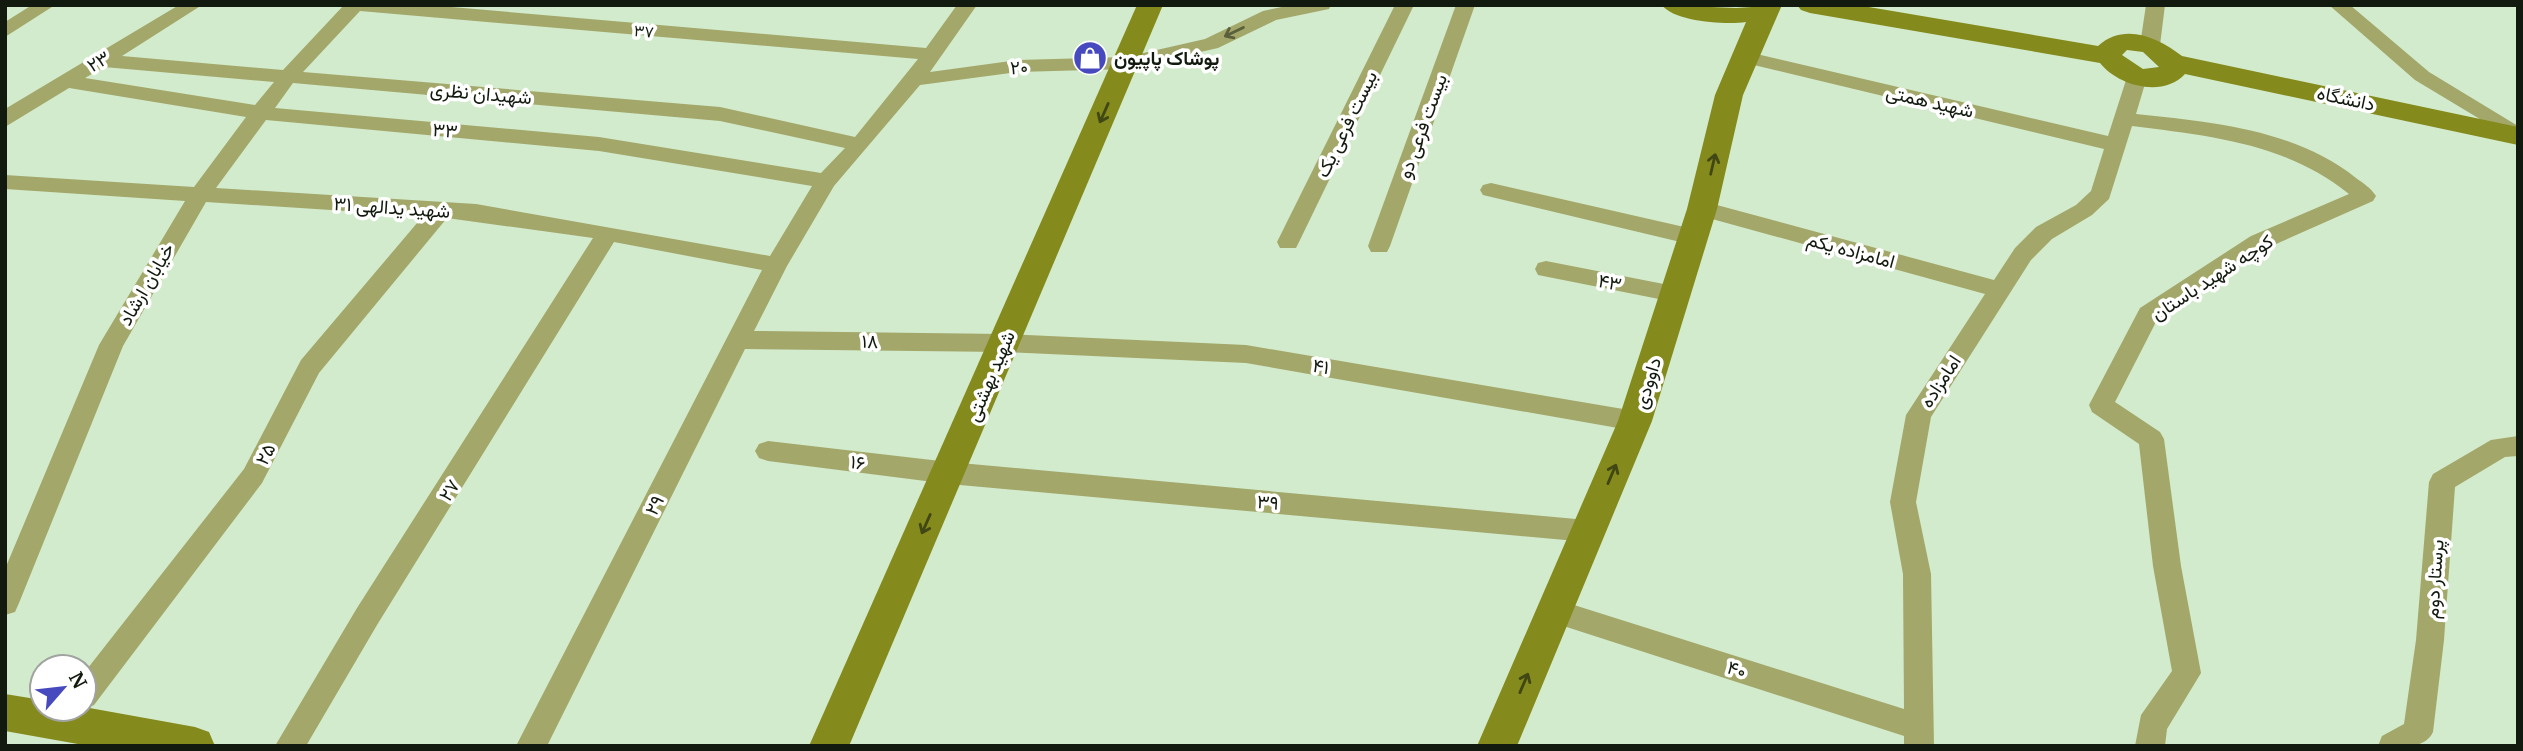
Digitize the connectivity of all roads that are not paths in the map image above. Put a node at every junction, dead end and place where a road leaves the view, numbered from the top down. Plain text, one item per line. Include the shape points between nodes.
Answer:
1 (46, 5) edge
2 (193, 5) edge
3 (356, 5) edge
4 (968, 5) edge
5 (1150, 5) edge
6 (1322, 5) edge
7 (1405, 5) edge
8 (1466, 5) edge
9 (1675, 5) edge
10 (1810, 5) edge
11 (2156, 5) edge
12 (2339, 5) edge
13 (1767, 7) edge
14 (5, 31) edge
15 (2150, 46) junction
16 (929, 54) junction
17 (2109, 56) junction
18 (1744, 57) junction
19 (98, 60) junction
20 (1126, 63) junction
21 (2173, 63) junction
22 (289, 75) junction
23 (2137, 77) junction
24 (914, 80) junction
25 (64, 81) junction
26 (261, 113) junction
27 (2126, 119) junction
28 (5, 120) edge
29 (2518, 136) edge
30 (860, 145) junction
31 (2117, 145) junction
32 (826, 181) junction
33 (5, 182) edge
34 (1491, 190) dead end
35 (199, 195) junction
36 (441, 210) junction
37 (1697, 223) junction
38 (608, 233) junction
39 (1288, 242) dead end
40 (1379, 246) dead end
41 (776, 265) junction
42 (1546, 269) dead end
43 (1999, 290) junction
44 (1674, 294) junction
45 (738, 340) junction
46 (1003, 343) junction
47 (1635, 421) junction
48 (2518, 446) edge
49 (768, 451) dead end
50 (949, 473) junction
51 (1587, 531) junction
52 (5, 603) edge
53 (1555, 611) junction
54 (98, 678) edge
55 (28, 711) edge
56 (5, 712) edge
57 (98, 716) edge
58 (1918, 736) edge
59 (195, 746) edge
60 (290, 746) edge
61 (531, 746) edge
62 (829, 746) edge
63 (1497, 746) edge
64 (2150, 746) edge
65 (2393, 746) edge

1 - 14 street
2 - 19 street, ۲۳
3 - 16 street, ۳۷
3 - 22 street, خیابان ارشاد
4 - 16 street, ۲۹
5 - 20 main road, شهید بهشتی
6 -> 20 street, ۲۰ via 1270,15 1211,44
7 - 39 street, بیست فرعی یک
8 - 40 street, بیست فرعی دو
9 - 13 main road via 1731,16
10 - 17 main road
11 - 15 street
12 - 29 street via 2422,76
13 - 18 main road, داوودی
15 - 17 main road via 2115,44
15 - 21 main road, دانشگاه
16 - 24 street, ۲۹
17 - 23 main road
18 - 31 street, شهید همتی
37 -> 18 main road, داوودی via 1729,95
19 - 22 street, شهیدان نظری
19 - 25 street, ۲۳
20 - 24 street, ۲۰ via 1018,66
20 -> 46 main road, شهید بهشتی
21 - 23 main road via 2173,71 2166,77
21 - 29 main road, دانشگاه
22 - 26 street, خیابان ارشاد
22 - 30 street, شهیدان نظری via 720,114
23 - 27 street, امامزاده
24 - 30 street, ۲۹
25 - 26 street, ۳۳
25 - 28 street, ۲۳
26 - 32 street, ۳۳ via 599,144
26 - 35 street, خیابان ارشاد
27 - 31 street, امامزاده
27 - 64 street, کوچه شهید باستان via 2254,136 2339,172 2365,196 2259,242 2148,314 2101,405 2151,439 2187,673 2152,725
30 - 32 street, ۲۹
31 - 43 street, امامزاده via 2101,194 2084,210 2044,233
32 - 41 street, ۲۹
33 - 35 street, ۳۱ شهید یدالهی
34 - 37 street, امامزاده یکم
35 - 36 street, ۳۱ شهید یدالهی
35 - 52 street, خیابان ارشاد via 111,345
36 - 38 street, ۳۱ شهید یدالهی
36 - 54 street, ۲۵ via 310,367 253,477
37 - 43 street, امامزاده یکم
37 - 44 main road, داوودی
38 - 41 street, ۳۱ شهید یدالهی
38 - 60 street, ۲۷
41 - 45 street, ۲۹
42 - 44 street, ۴۳
43 - 58 street, امامزاده via 1919,415 1910,461 1903,502 1917,574
44 - 47 main road, داوودی
45 - 46 street, ۱۸
45 - 61 street, ۲۹
46 - 47 street, ۴۱ via 1246,354
46 - 50 main road, شهید بهشتی
51 -> 47 main road, داوودی
48 - 65 street, پرستار دوم via 2500,447 2442,482 2418,732
49 - 50 street, ۱۶
50 - 51 street, ۳۹
50 -> 62 main road, شهید بهشتی
51 - 53 main road, داوودی
53 - 58 street, ۴۰
63 -> 53 main road, داوودی
55 - 56 main road
57 - 59 main road

